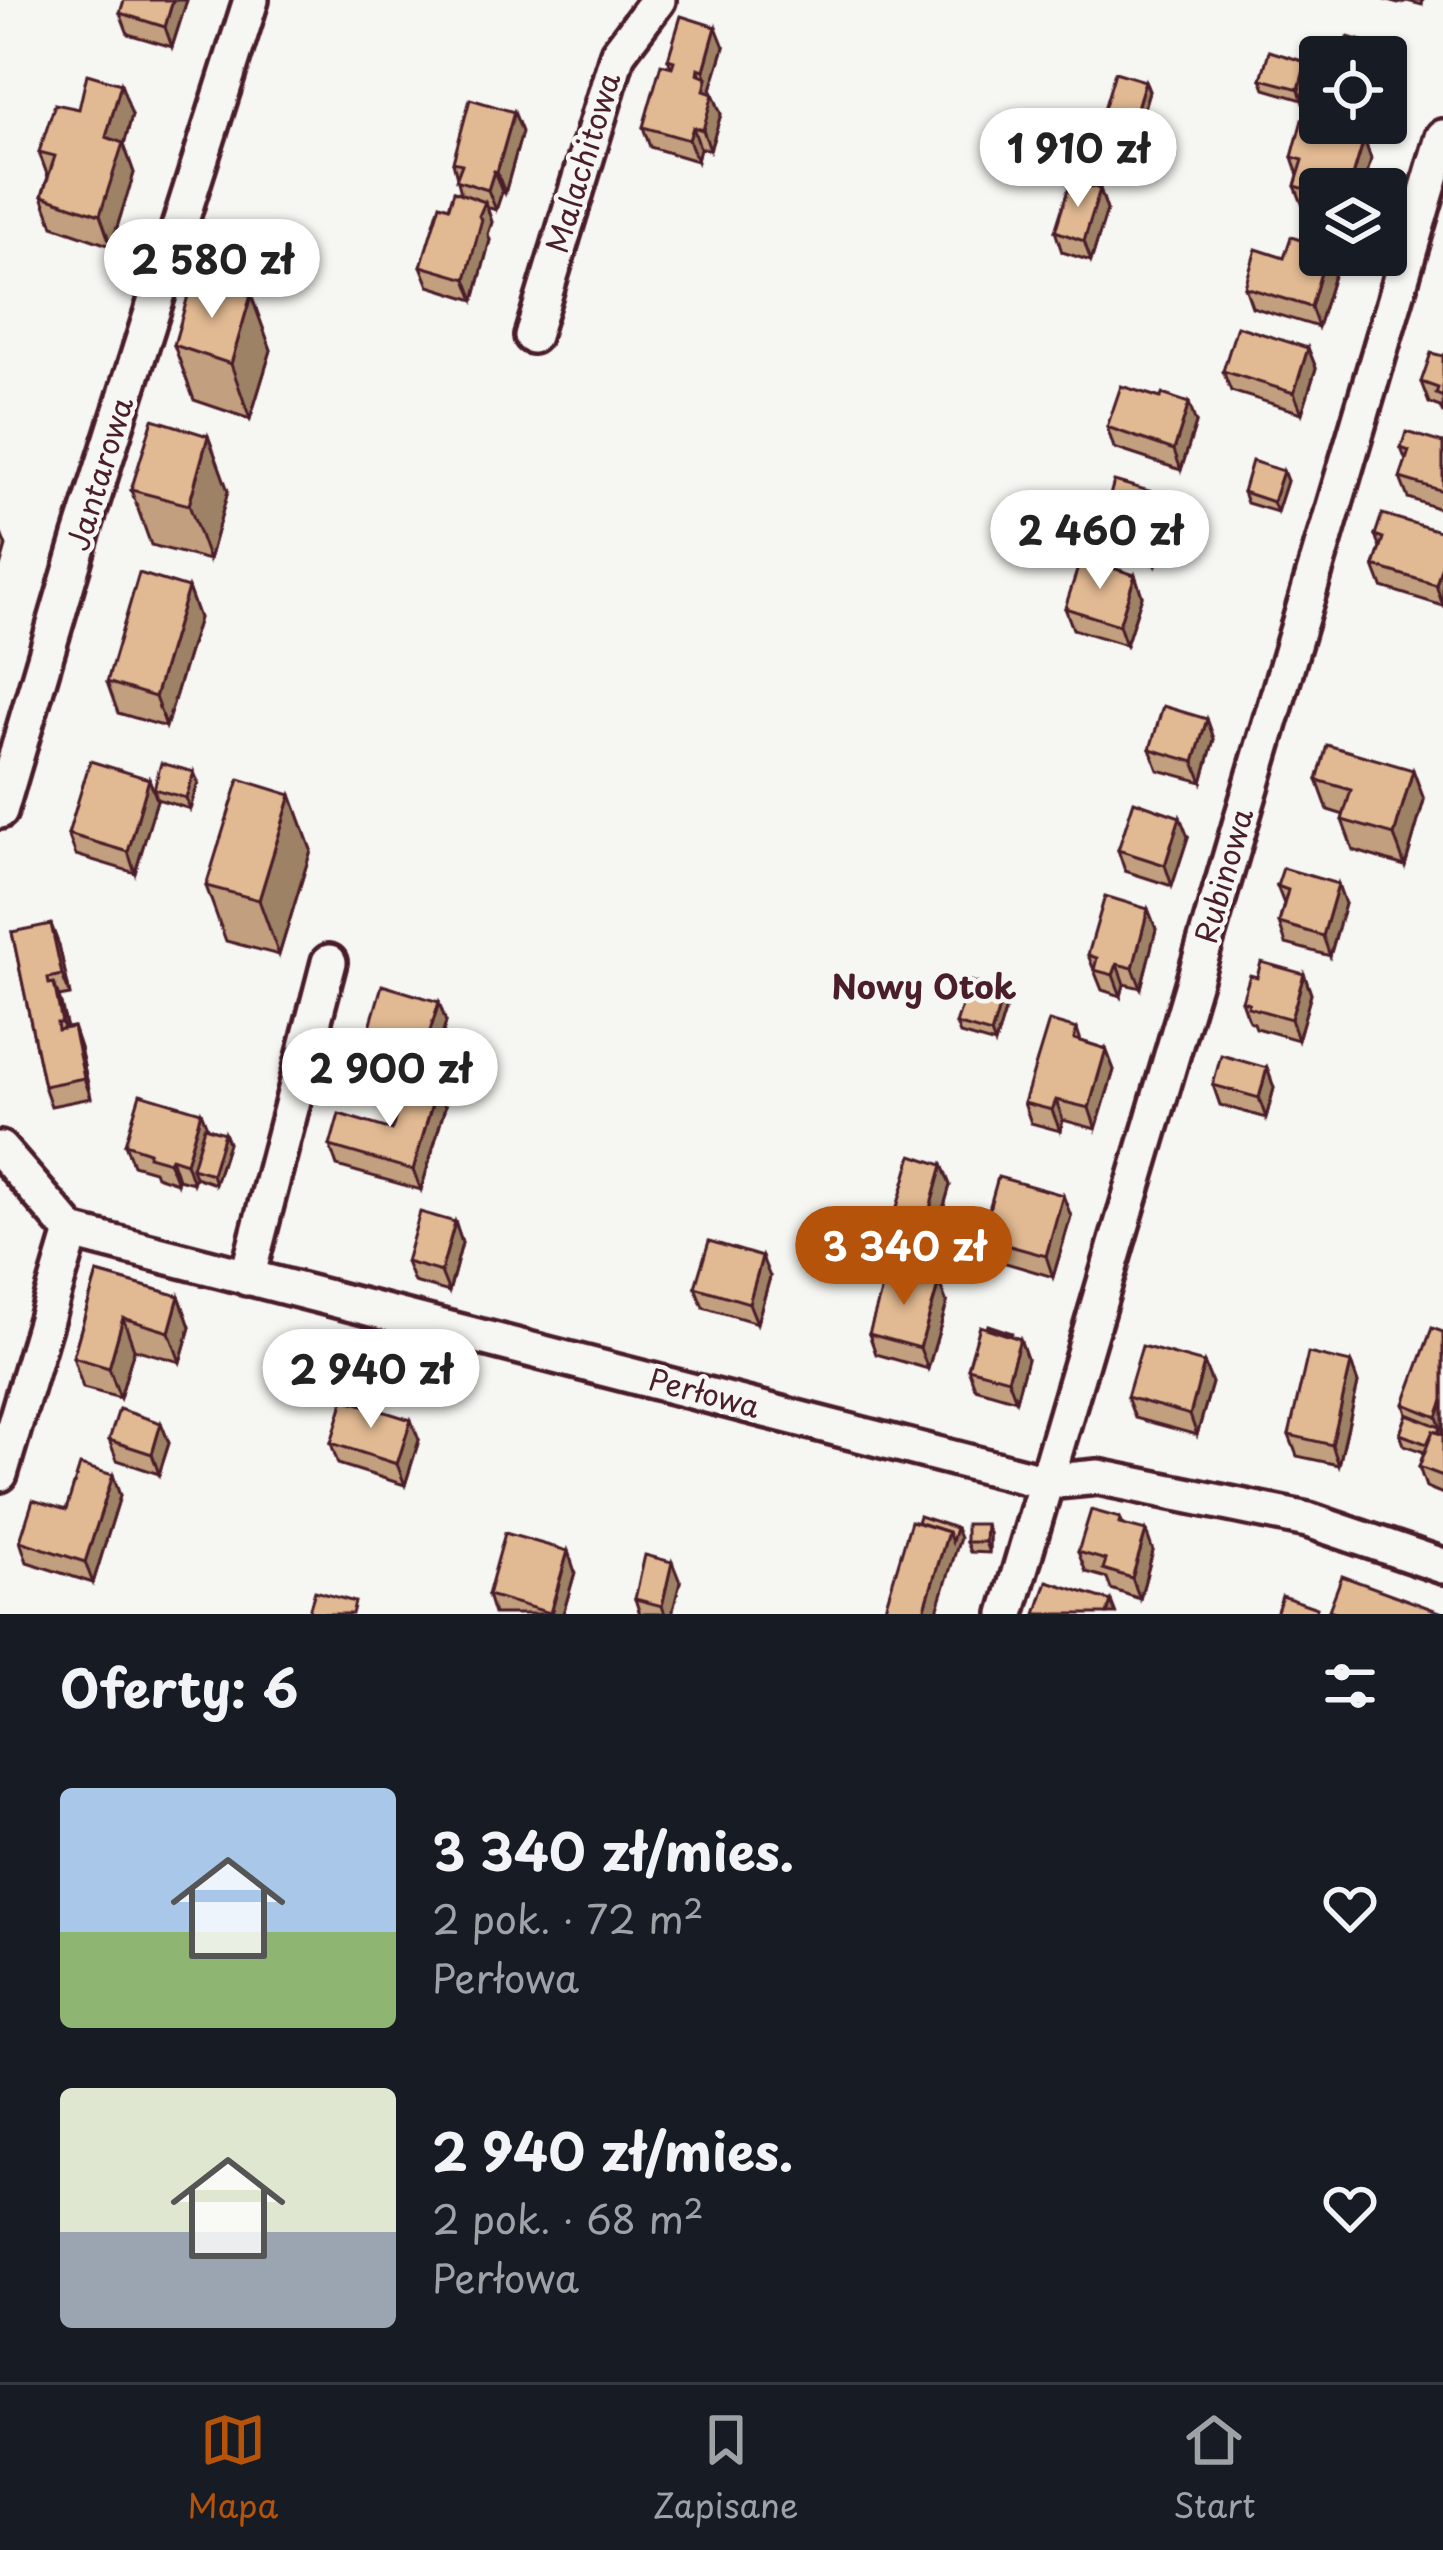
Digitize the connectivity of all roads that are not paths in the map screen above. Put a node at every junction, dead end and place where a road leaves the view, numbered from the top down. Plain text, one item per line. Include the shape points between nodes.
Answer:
1 (250, 0) edge
2 (658, 0) edge
3 (1443, 137) edge
4 (1435, 193) edge
5 (532, 336) dead end
6 (0, 812) edge
7 (329, 962) dead end
8 (0, 1150) edge
9 (72, 1232) junction
10 (247, 1278) junction
11 (0, 1474) edge
12 (1046, 1482) junction
13 (1443, 1566) edge
14 (1007, 1614) edge

1 - 6 street, Jantarowa
2 - 5 street, Malachitowa via 618,53
3 - 4 street, Rubinowa
4 - 12 street, Rubinowa
7 - 10 street
8 - 9 street
9 - 10 street, Perłowa
9 - 11 street
10 - 12 street, Perłowa
12 - 13 street, Perłowa via 1098,1477 1308,1520
12 - 14 street, Rubinowa

